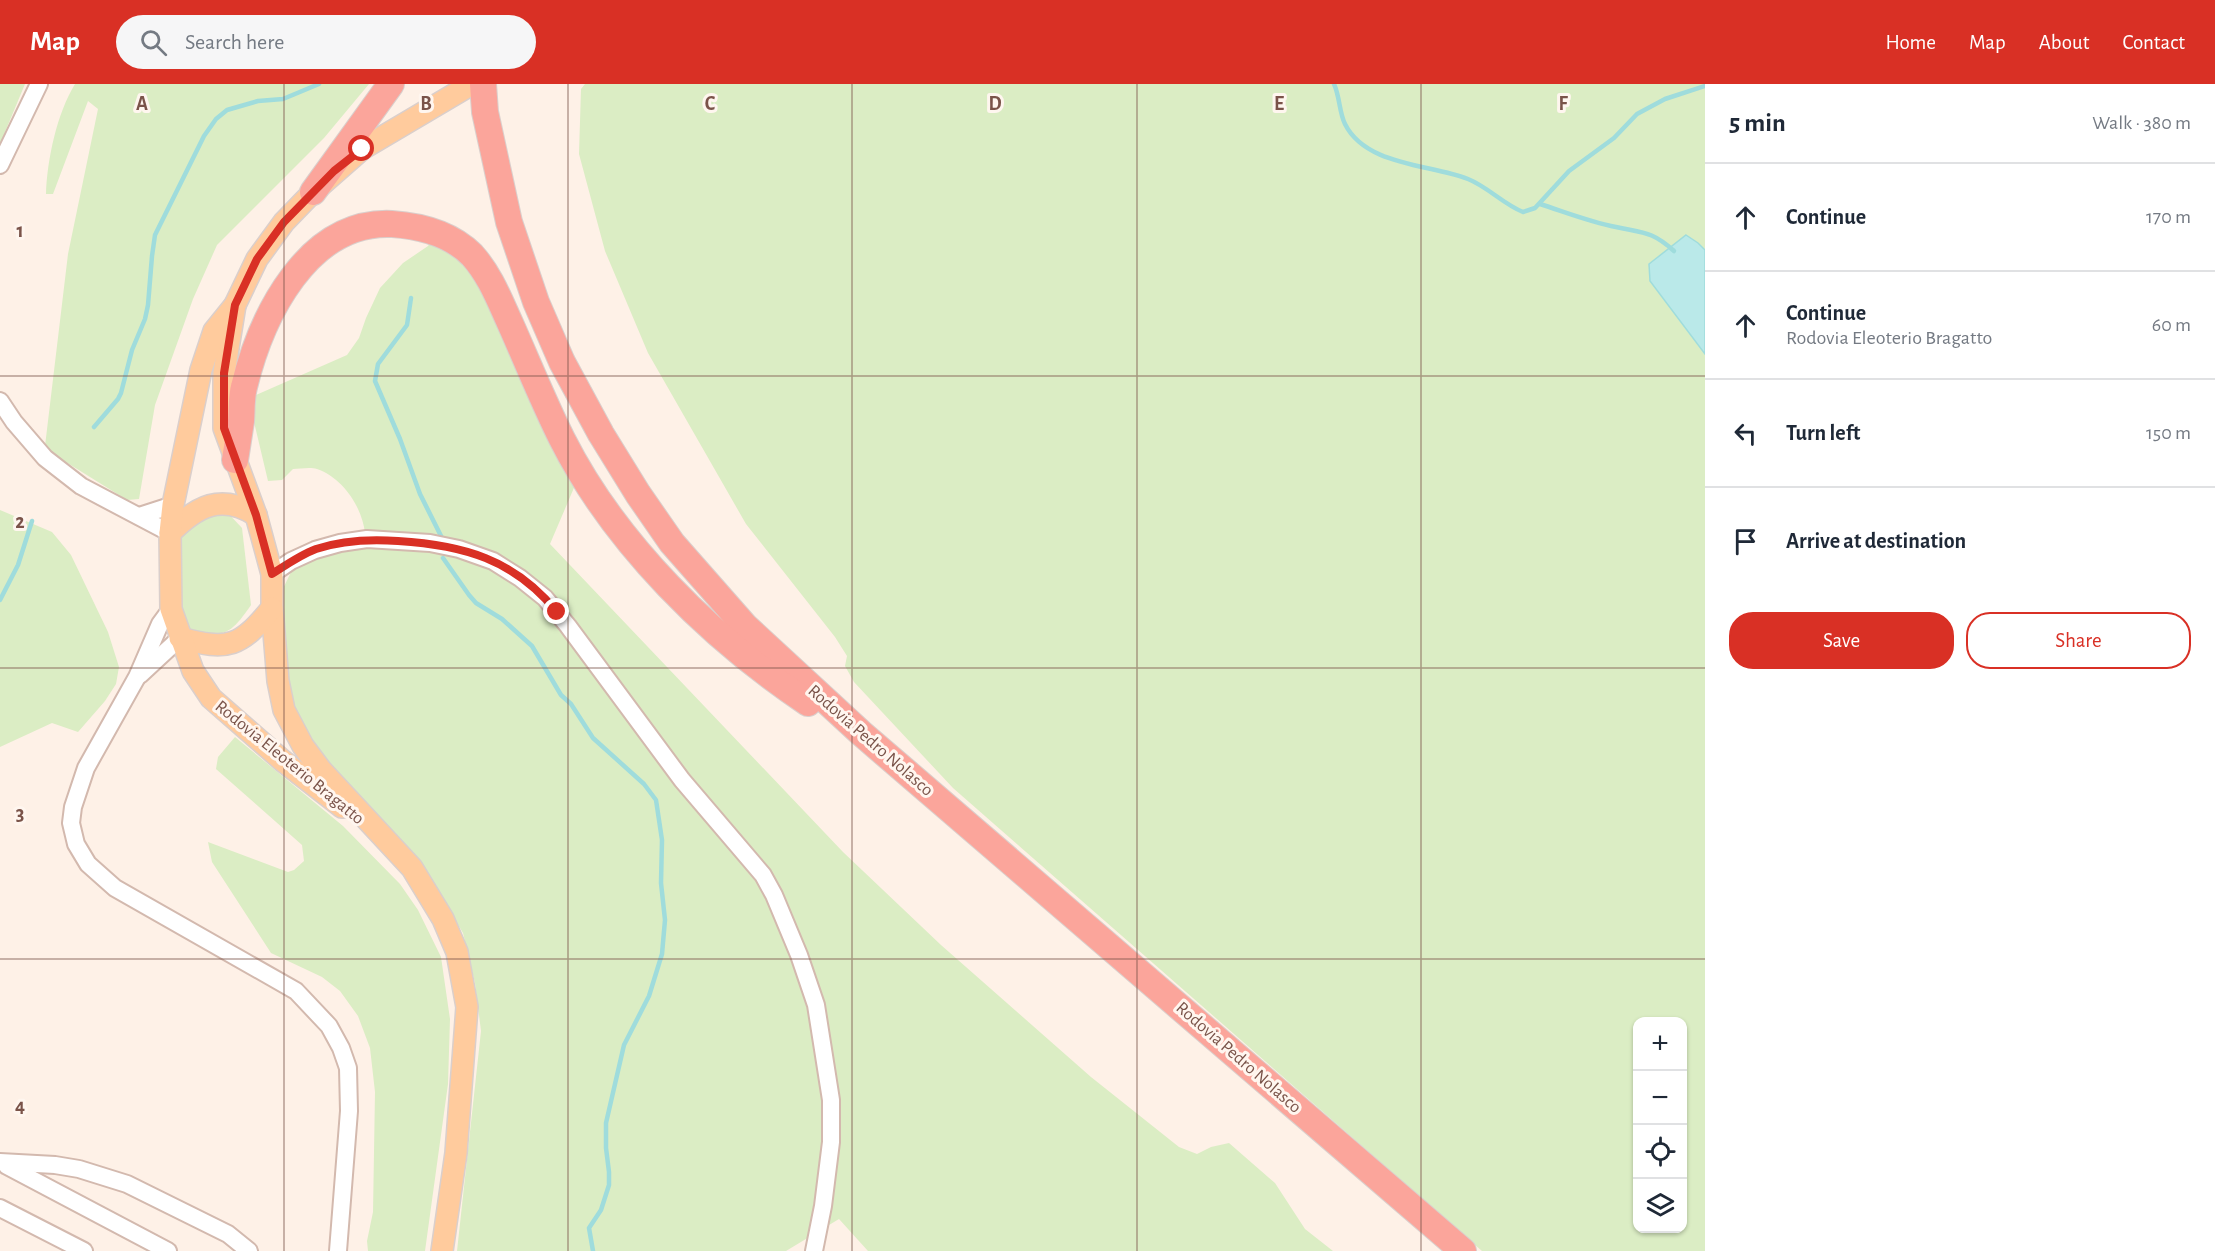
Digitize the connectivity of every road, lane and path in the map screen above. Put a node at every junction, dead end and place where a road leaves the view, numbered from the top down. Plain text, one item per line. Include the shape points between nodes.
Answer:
1 (39, 84) edge
2 (391, 84) edge
3 (472, 84) edge
4 (483, 84) edge
5 (0, 165) edge
6 (313, 192) junction
7 (235, 305) junction
8 (0, 400) edge
9 (235, 460) junction
10 (173, 506) junction
11 (256, 515) junction
12 (140, 516) junction
13 (171, 533) junction
14 (272, 574) junction
15 (171, 609) junction
16 (272, 609) junction
17 (180, 638) junction
18 (137, 677) junction
19 (861, 733) junction
20 (386, 840) junction
21 (0, 1163) edge
22 (0, 1208) edge
23 (84, 1251) edge
24 (168, 1251) edge
25 (249, 1251) edge
26 (338, 1251) edge
27 (442, 1251) edge
28 (814, 1251) edge
29 (1463, 1251) edge

1 - 5 street
2 - 6 highway
3 - 6 main road via 362,149
4 - 19 highway, Rodovia Pedro Nolasco via 485,112 509,222 536,302 562,362 601,434 672,543 745,626
6 - 7 main road via 284,222 257,259
7 - 9 main road, Rodovia Eleoterio Bragatto via 223,401 224,428
7 - 10 main road, Rodovia Eleoterio Bragatto via 214,331 201,370
8 - 12 street via 45,458 81,486
9 - 11 main road, Rodovia Eleoterio Bragatto
9 - 19 highway via 243,389 255,351 273,310 300,267 315,251 357,228 408,225 437,233 471,255 490,278 562,439 600,504 650,565 745,657 821,711
10 - 12 street
10 - 13 main road, Rodovia Eleoterio Bragatto
11 - 13 main road via 232,505 205,506 191,513
11 - 14 main road, Rodovia Eleoterio Bragatto
12 - 13 street
13 - 15 main road, Rodovia Eleoterio Bragatto
14 - 16 main road, Rodovia Eleoterio Bragatto
14 - 28 street via 315,550 340,543 367,539 430,543 493,561 545,598 563,619 682,780 763,875 799,955 816,1005 831,1100 831,1142
15 - 17 main road, Rodovia Eleoterio Bragatto
15 - 18 street via 160,624
16 - 17 main road via 252,632 230,643 216,645
16 - 20 main road, Rodovia Eleoterio Bragatto via 284,710 321,770
17 - 18 street
17 - 20 main road, Rodovia Eleoterio Bragatto via 193,671 211,698 283,761
18 - 26 street via 86,768 73,807 71,824 76,844 88,864 115,888 296,992 329,1026 348,1068 349,1111
19 - 29 highway, Rodovia Pedro Nolasco
20 - 27 main road, Rodovia Eleoterio Bragatto via 412,868 443,919 457,952 467,1007 456,1153
21 - 24 street
21 - 25 street via 71,1167 127,1184 228,1234
22 - 23 street

